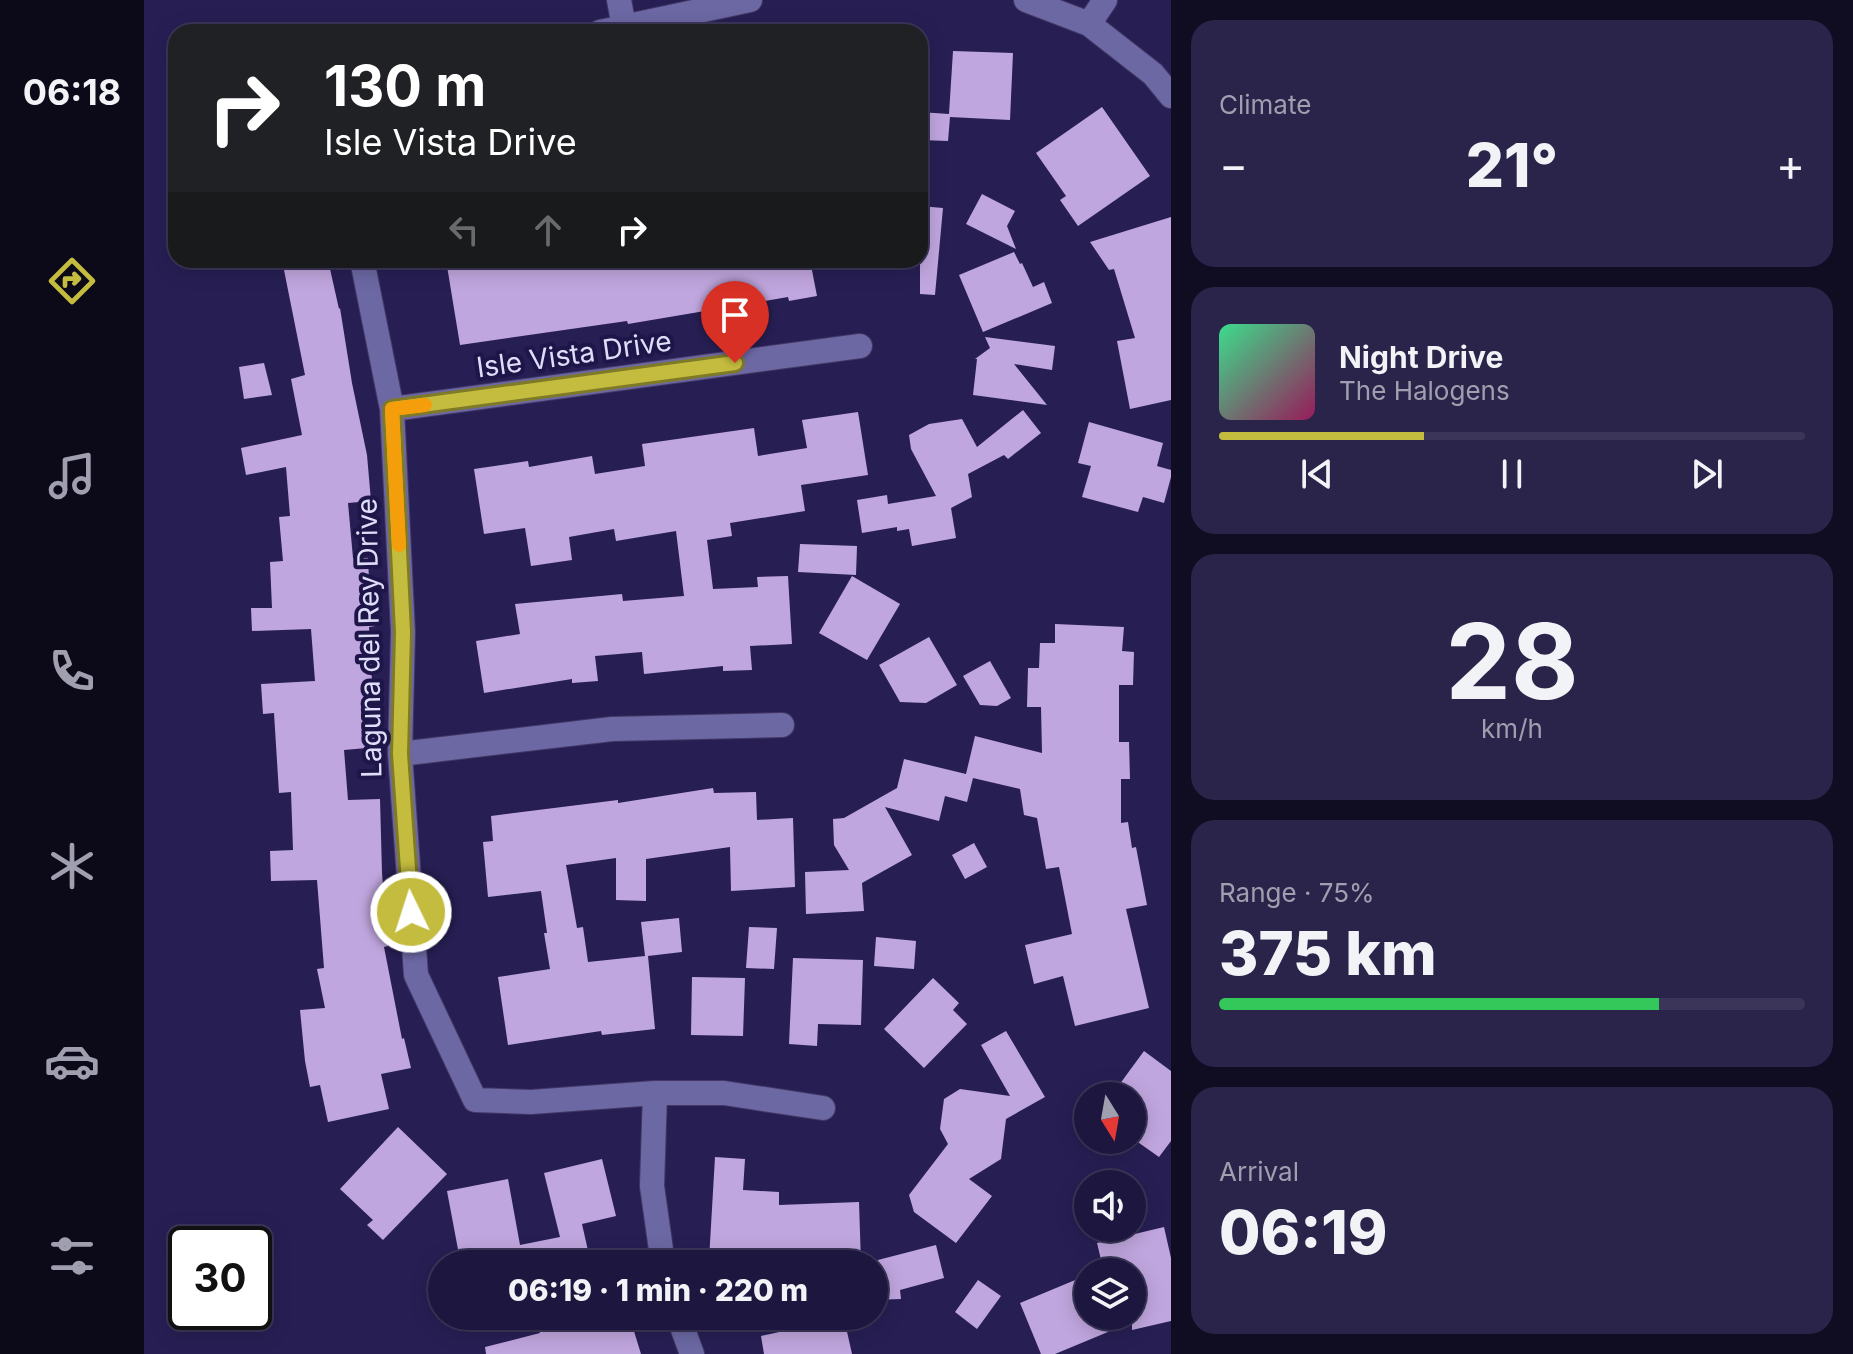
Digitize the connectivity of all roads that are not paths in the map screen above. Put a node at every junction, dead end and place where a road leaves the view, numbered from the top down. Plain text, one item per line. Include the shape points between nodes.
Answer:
1 (619, 0) edge
2 (750, 0) edge
3 (1026, 0) edge
4 (1105, 0) edge
5 (613, 24) edge
6 (636, 24) edge
7 (1089, 24) junction
8 (1171, 96) edge
9 (364, 268) edge
10 (860, 346) dead end
11 (392, 409) junction
12 (782, 725) dead end
13 (400, 754) junction
14 (655, 1093) junction
15 (823, 1108) dead end
16 (661, 1250) edge
17 (683, 1330) edge
18 (692, 1354) edge

1 - 5 street
2 - 6 street
3 - 7 street
4 - 7 street
7 - 8 street via 1153,74
9 - 11 street, Laguna del Rey Drive
10 - 11 street, Isle Vista Drive
11 - 13 street, Laguna del Rey Drive via 403,632
12 - 13 street via 612,729
13 - 14 street, Laguna del Rey Drive via 416,975 475,1100 531,1102
14 - 15 street via 724,1093
14 - 16 street via 652,1186
17 - 18 street

